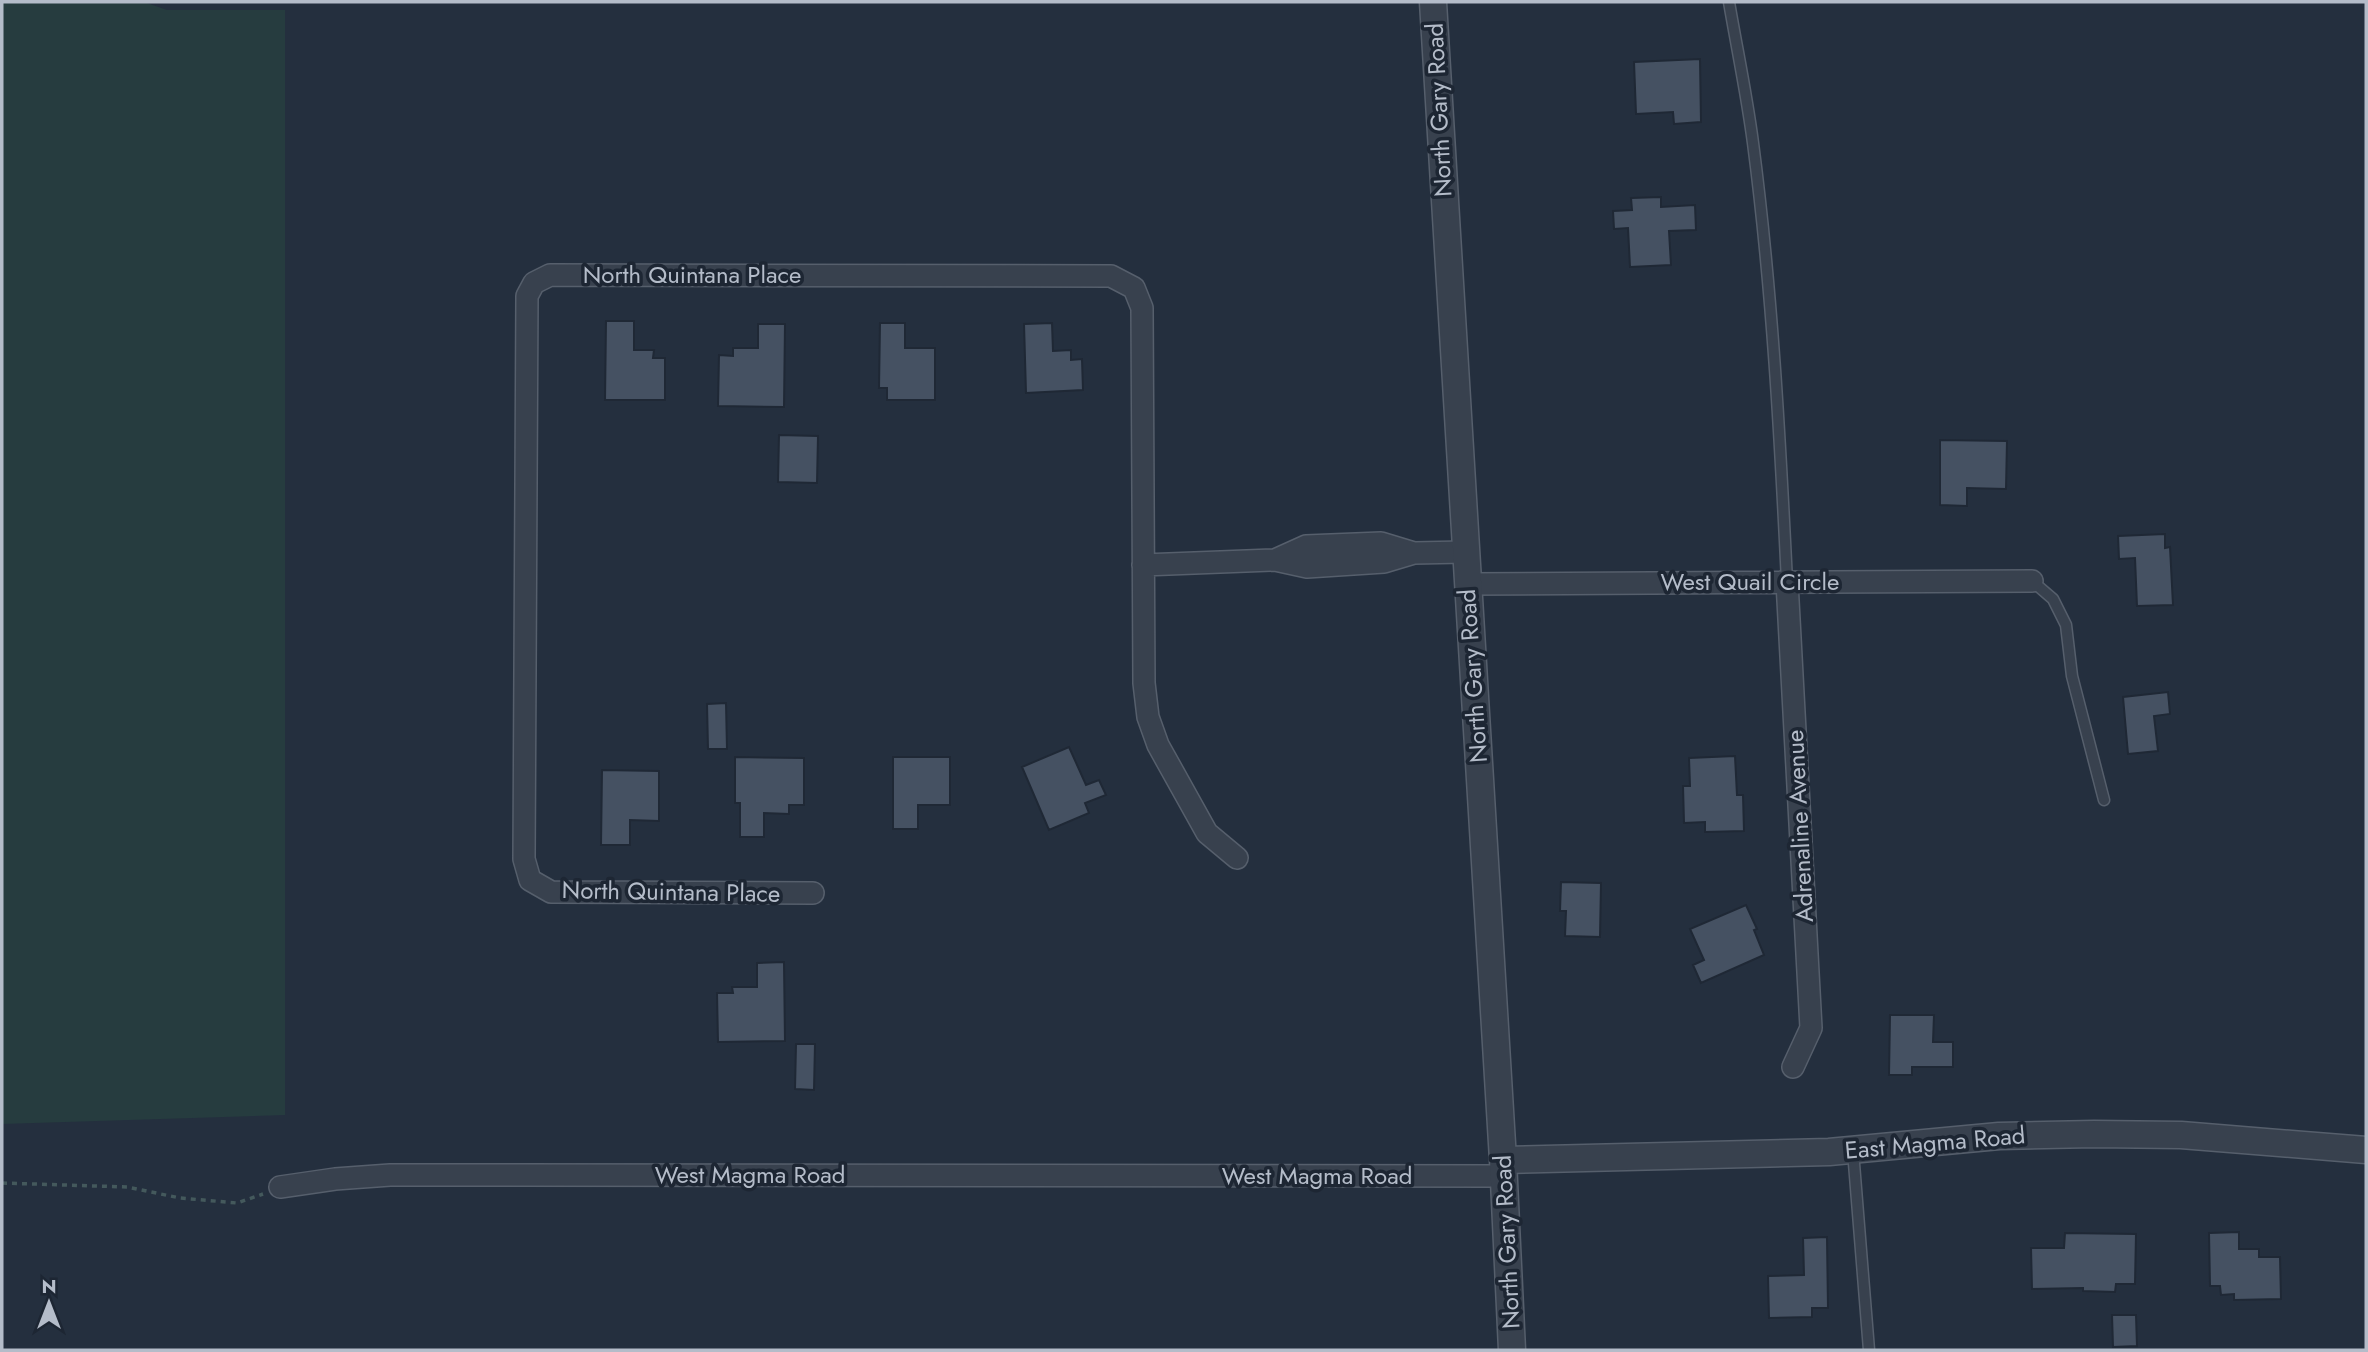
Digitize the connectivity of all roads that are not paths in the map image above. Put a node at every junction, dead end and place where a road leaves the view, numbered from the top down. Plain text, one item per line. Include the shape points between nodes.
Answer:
1 (1433, 2) edge
2 (1729, 2) edge
3 (1465, 552) junction
4 (1143, 565) junction
5 (2032, 580) joint
6 (1787, 582) junction
7 (1467, 584) junction
8 (2104, 800) dead end
9 (1237, 858) dead end
10 (813, 893) dead end
11 (1793, 1067) dead end
12 (1853, 1150) junction
13 (2366, 1150) edge
14 (1503, 1168) junction
15 (280, 1187) road end
16 (1513, 1350) edge
17 (1869, 1350) edge

1 - 3 street, North Gary Road
2 - 6 lane via 1753,142 1779,419
3 - 4 street via 1415,553 1384,562 1307,567 1275,560
3 - 7 street, North Gary Road
4 - 9 street, North Quintana Place via 1148,717 1158,745 1207,833
4 - 10 street, North Quintana Place via 1142,308 1134,288 1111,276 550,275 534,284 527,296 524,859 530,880 551,892
5 - 6 street, West Quail Circle
5 - 8 lane via 2053,599 2066,625 2072,676
6 - 7 street, West Quail Circle
6 - 11 street, Adrenaline Avenue via 1811,1028
7 - 14 street, North Gary Road
12 - 13 street, East Magma Road via 1999,1136 2094,1134 2180,1135
12 - 14 street, East Magma Road
12 - 17 lane
14 - 15 street, West Magma Road via 390,1175
14 - 16 street, North Gary Road

